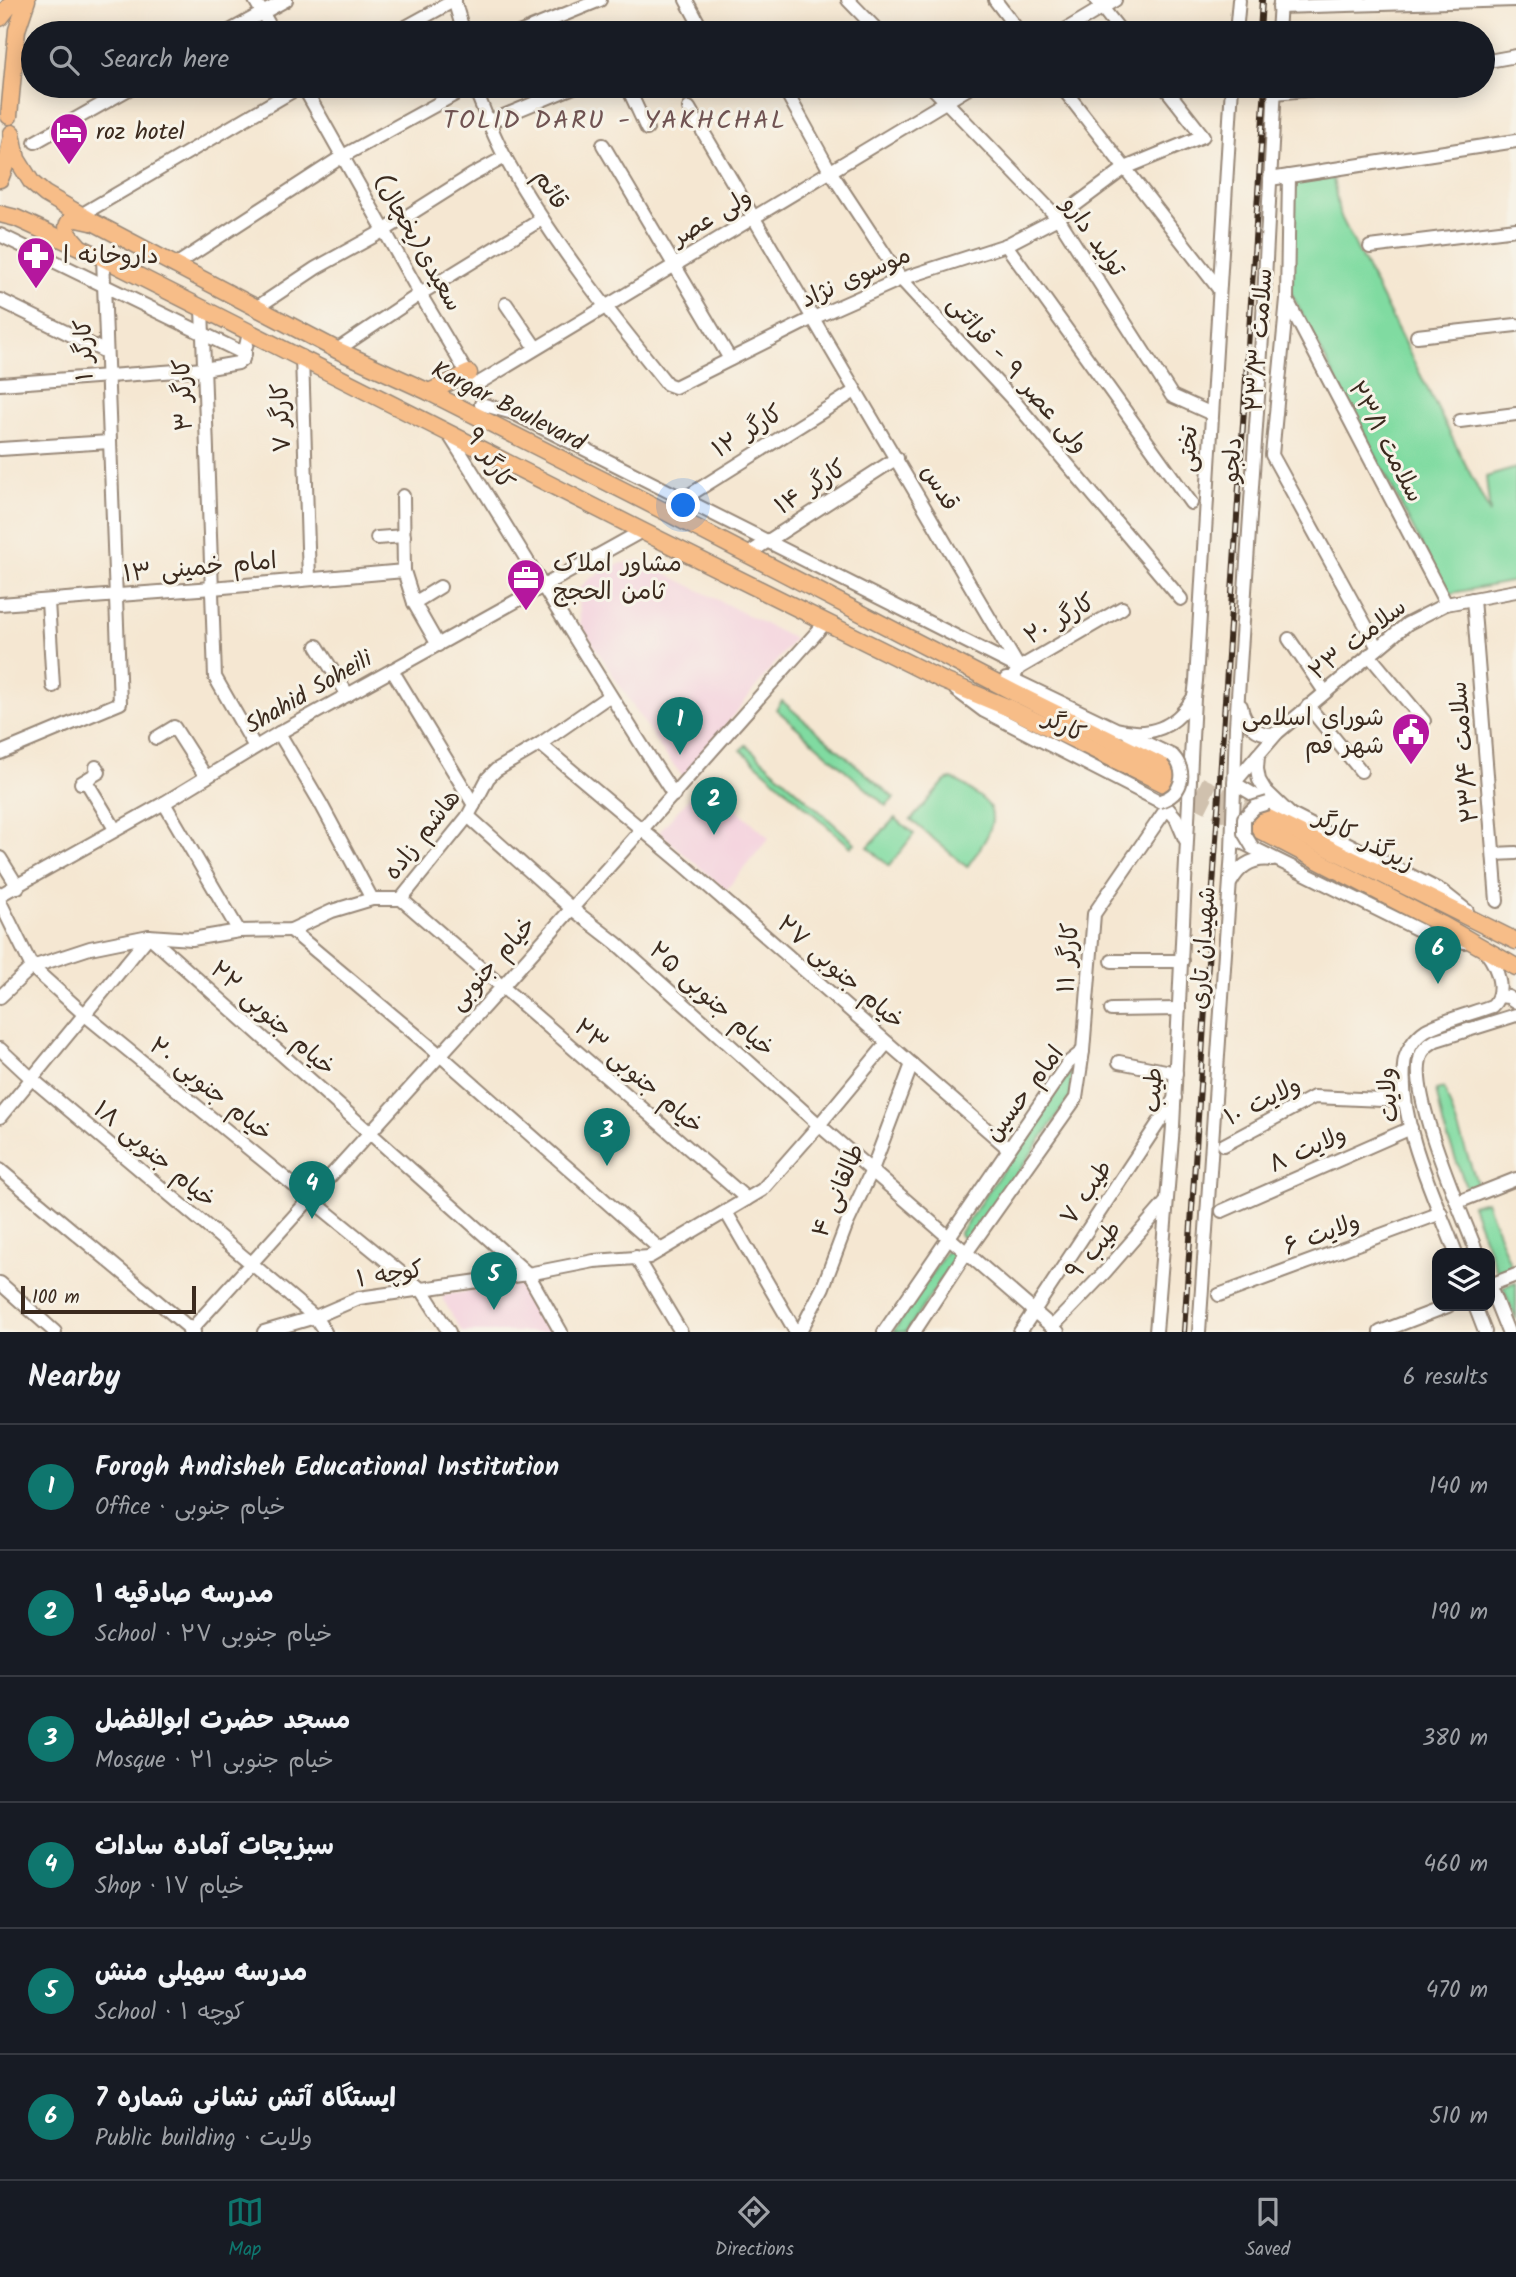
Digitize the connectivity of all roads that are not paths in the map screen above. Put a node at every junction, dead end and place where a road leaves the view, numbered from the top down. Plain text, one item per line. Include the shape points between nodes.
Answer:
1 (14, 0) edge
2 (27, 0) edge
3 (255, 0) edge
4 (286, 0) edge
5 (454, 0) edge
6 (600, 0) edge
7 (686, 0) edge
8 (848, 0) edge
9 (995, 0) edge
10 (1115, 0) edge
11 (1238, 0) edge
12 (1516, 0) edge
13 (1099, 4) edge
14 (1280, 4) edge
15 (262, 13) junction
16 (0, 20) edge
17 (248, 21) edge
18 (267, 21) edge
19 (416, 21) edge
20 (460, 21) edge
21 (549, 21) edge
22 (697, 21) edge
23 (868, 21) edge
24 (1011, 21) edge
25 (1076, 21) edge
26 (1112, 21) edge
27 (1237, 21) edge
28 (16, 30) junction
29 (1516, 56) edge
30 (1495, 60) edge
31 (0, 93) edge
32 (113, 98) edge
33 (282, 98) edge
34 (309, 98) edge
35 (450, 98) edge
36 (478, 98) edge
37 (547, 98) edge
38 (632, 98) edge
39 (790, 98) edge
40 (942, 98) edge
41 (952, 98) edge
42 (1070, 98) edge
43 (1173, 98) edge
44 (1231, 98) edge
45 (1274, 98) edge
46 (946, 102) junction
47 (688, 108) dead end
48 (489, 122) junction
49 (11, 125) junction
50 (647, 130) dead end
51 (1516, 141) edge
52 (35, 142) dead end
53 (603, 145) dead end
54 (343, 156) junction
55 (505, 157) junction
56 (1125, 168) junction
57 (830, 172) junction
58 (1289, 176) junction
59 (0, 179) edge
60 (1270, 179) junction
61 (8, 216) edge
62 (87, 218) junction
63 (752, 218) junction
64 (1058, 218) junction
65 (542, 219) junction
66 (0, 228) edge
67 (1516, 229) edge
68 (385, 230) junction
69 (0, 235) edge
70 (1006, 245) junction
71 (81, 247) junction
72 (1370, 247) dead end
73 (103, 258) junction
74 (174, 266) junction
75 (673, 266) junction
76 (901, 279) junction
77 (104, 286) junction
78 (1219, 289) junction
79 (420, 294) junction
80 (1287, 299) junction
81 (0, 300) edge
82 (506, 304) dead end
83 (605, 307) junction
84 (202, 308) junction
85 (256, 308) junction
86 (811, 320) junction
87 (1516, 325) edge
88 (249, 332) junction
89 (203, 334) junction
90 (1417, 336) dead end
91 (536, 348) junction
92 (337, 349) junction
93 (106, 352) junction
94 (245, 354) junction
95 (302, 357) junction
96 (730, 359) junction
97 (204, 369) junction
98 (107, 376) junction
99 (471, 379) junction
100 (0, 384) edge
101 (675, 387) joint
102 (855, 391) junction
103 (429, 392) junction
104 (481, 404) junction
105 (1212, 414) junction
106 (1516, 414) edge
107 (1460, 421) dead end
108 (489, 423) junction
109 (446, 431) junction
110 (109, 442) junction
111 (0, 449) edge
112 (897, 458) junction
113 (403, 496) dead end
114 (682, 498) junction
115 (1191, 503) dead end
116 (664, 511) junction
117 (642, 531) junction
118 (404, 536) junction
119 (377, 538) dead end
120 (767, 541) junction
121 (748, 554) junction
122 (404, 571) junction
123 (309, 579) junction
124 (440, 587) dead end
125 (545, 587) junction
126 (212, 588) junction
127 (1516, 592) edge
128 (117, 596) junction
129 (1181, 599) dead end
130 (1473, 599) junction
131 (837, 600) junction
132 (48, 601) junction
133 (414, 603) junction
134 (0, 604) edge
135 (1446, 604) junction
136 (1122, 608) dead end
137 (826, 622) junction
138 (1289, 639) dead end
139 (438, 645) junction
140 (317, 646) dead end
141 (1374, 652) junction
142 (392, 670) junction
143 (944, 681) junction
144 (53, 686) dead end
145 (1013, 687) junction
146 (1239, 688) junction
147 (1325, 692) junction
148 (348, 695) junction
149 (609, 696) junction
150 (1194, 698) junction
151 (1308, 706) junction
152 (1424, 721) dead end
153 (1116, 729) junction
154 (279, 733) junction
155 (1277, 733) junction
156 (156, 738) dead end
157 (540, 744) junction
158 (255, 747) junction
159 (0, 753) edge
160 (1258, 755) junction
161 (96, 767) dead end
162 (1361, 771) dead end
163 (206, 777) junction
164 (1175, 781) tunnel mouth
165 (1234, 783) junction
166 (674, 795) junction
167 (164, 803) junction
168 (1164, 805) junction
169 (471, 811) junction
170 (1290, 814) junction
171 (1260, 815) junction
172 (115, 829) junction
173 (642, 831) junction
174 (1233, 838) junction
175 (1252, 848) junction
176 (1188, 849) junction
177 (1516, 853) edge
178 (1494, 854) junction
179 (0, 858) edge
180 (1279, 861) junction
181 (1229, 885) junction
182 (18, 887) junction
183 (0, 895) edge
184 (372, 899) junction
185 (401, 899) junction
186 (1497, 901) dead end
187 (0, 902) edge
188 (571, 908) junction
189 (1445, 916) junction
190 (1486, 927) junction
191 (291, 930) junction
192 (239, 931) junction
193 (149, 936) junction
194 (1516, 941) edge
195 (1481, 946) junction
196 (1112, 961) dead end
197 (1182, 961) junction
198 (32, 967) junction
199 (1516, 967) edge
200 (502, 987) junction
201 (1499, 996) junction
202 (0, 997) edge
203 (1516, 1002) edge
204 (1180, 1009) junction
205 (1111, 1010) dead end
206 (84, 1014) junction
207 (1516, 1016) edge
208 (1428, 1037) junction
209 (887, 1043) junction
210 (0, 1049) edge
211 (1083, 1051) junction
212 (440, 1055) junction
213 (1119, 1062) dead end
214 (912, 1064) junction
215 (1404, 1065) junction
216 (1418, 1066) junction
217 (1176, 1073) junction
218 (31, 1079) junction
219 (1175, 1098) junction
220 (1405, 1101) junction
221 (0, 1117) edge
222 (819, 1125) junction
223 (1411, 1128) junction
224 (368, 1134) junction
225 (1224, 1145) dead end
226 (1009, 1149) junction
227 (0, 1170) edge
228 (872, 1170) junction
229 (1516, 1179) edge
230 (309, 1198) junction
231 (747, 1199) junction
232 (1166, 1202) junction
233 (1458, 1202) junction
234 (1222, 1211) dead end
235 (726, 1212) junction
236 (1441, 1213) junction
237 (948, 1237) junction
238 (1454, 1248) edge
239 (1475, 1248) edge
240 (661, 1250) junction
241 (966, 1253) junction
242 (636, 1256) junction
243 (251, 1263) junction
244 (528, 1274) junction
245 (1516, 1275) edge
246 (0, 1283) edge
247 (1495, 1284) edge
248 (422, 1290) junction
249 (1219, 1296) dead end
250 (1495, 1299) edge
251 (1033, 1310) junction
252 (1435, 1311) edge
253 (1477, 1311) edge
254 (315, 1317) junction
255 (1055, 1329) edge
256 (192, 1331) edge
257 (55, 1332) edge
258 (264, 1332) edge
259 (324, 1332) edge
260 (449, 1332) edge
261 (561, 1332) edge
262 (681, 1332) edge
263 (798, 1332) edge
264 (884, 1332) edge
265 (914, 1332) edge
266 (1020, 1332) edge
267 (1156, 1332) edge
268 (1199, 1332) edge
269 (1380, 1332) edge
270 (1485, 1332) edge
271 (1508, 1332) edge

1 - 16 main road
2 - 28 main road
3 - 15 street
4 - 15 street
5 - 19 street
5 - 20 street
6 - 21 street
7 - 22 street
8 - 23 street
9 - 24 street
10 - 13 street
11 - 27 street
12 - 14 street
13 - 25 street
13 - 26 street
15 - 17 street
15 - 18 street
16 - 28 main road
28 - 49 main road
29 - 30 street
31 - 49 main road, Kargar Boulevard
32 - 52 street
33 - 62 street
34 - 54 street, سعیدی(یخچال)
35 - 54 street
36 - 48 street, قائم
37 - 48 street
38 - 50 street
39 - 57 street, ولی عصر ۹ - قرائتی
40 - 46 street, تولید دارو
41 - 46 street, ولی عصر
42 - 56 street
43 - 56 street, موسوی نژاد via 1203,136
44 - 78 street, تختی
45 - 60 street, دلجو
46 - 57 street, ولی عصر
46 - 64 street, تولید دارو
47 - 63 street, قدس
48 - 55 street, قائم
49 - 59 main road via 8,158
49 - 62 main road, Kargar Boulevard via 17,159 32,183
51 - 58 street
53 - 75 street
54 - 68 street, سعیدی(یخچال)
54 - 74 street
55 - 65 street, قائم
55 - 68 street
56 - 64 street, موسوی نژاد
56 - 78 street
57 - 63 street, ولی عصر
57 - 76 street, ولی عصر ۹ - قرائتی
58 - 60 street
58 - 80 street, سلامت ۲۳/۳
60 - 146 street, دلجو
61 - 66 street
61 - 71 main road, Kargar Boulevard
62 - 71 main road via 73,218 66,228
62 - 74 main road, Kargar Boulevard
63 - 75 street, ولی عصر
63 - 86 street, قدس
64 - 70 street, موسوی نژاد
64 - 105 street, تولید دارو via 1172,396
65 - 79 street
65 - 83 street, قائم
67 - 72 street
68 - 79 street, سعیدی(یخچال)
68 - 85 street
69 - 77 street
70 - 76 street, موسوی نژاد
70 - 115 street
71 - 73 main road, Kargar Boulevard
73 - 77 street, کارگر ۱
73 - 84 main road, Kargar Boulevard
74 - 85 main road, Kargar Boulevard
75 - 83 street, ولی عصر
75 - 96 street
76 - 86 street, موسوی نژاد
76 - 129 street, ولی عصر ۹ - قرائتی via 1015,402
77 - 89 street
77 - 93 street, کارگر ۱
78 - 105 street, تختی
79 - 92 street
79 - 99 street, سعیدی(یخچال)
80 - 135 street, سلامت ۲۳/۱
80 - 141 street, سلامت ۲۳/۳ via 1272,455
81 - 93 street
82 - 91 street
83 - 91 street, ولی عصر
83 - 101 street, قائم via 667,384
84 - 88 main road, Kargar Boulevard
84 - 89 street, کارگر ۳
85 - 92 main road, Kargar Boulevard
86 - 96 street, موسوی نژاد
86 - 102 street, قدس
87 - 90 street
88 - 94 street
88 - 95 main road, Kargar Boulevard
89 - 94 street
89 - 97 street, کارگر ۳
91 - 99 street, ولی عصر
92 - 103 main road, Kargar Boulevard
93 - 98 street, کارگر ۱
94 - 97 street via 238,363
95 - 109 main road, Kargar Boulevard
95 - 123 street, کارگر ۷
96 - 101 street, موسوی نژاد
97 - 98 street
97 - 126 street, کارگر ۳
98 - 100 street
98 - 110 street, کارگر ۱
99 - 103 main road
99 - 104 street, سعیدی(یخچال)
102 - 112 street, قدس
102 - 114 street, کارگر ۱۲
103 - 108 main road, Kargar Boulevard
104 - 108 street, سعیدی(یخچال)
104 - 114 street via 513,413
105 - 150 street, تختی
106 - 107 street
108 - 116 main road, Kargar Boulevard
109 - 117 main road, Kargar Boulevard
109 - 125 street, کارگر ۹
110 - 111 street
110 - 128 street, کارگر ۱
112 - 120 street, کارگر ۱۴
112 - 145 street, قدس
113 - 118 street
114 - 116 street, کارگر ۱۲
114 - 120 street
116 - 121 main road, Kargar Boulevard
117 - 125 street, Shahid Soheili
117 - 137 main road, Kargar Boulevard
118 - 119 street
118 - 122 street
120 - 121 street, کارگر ۱۴
120 - 145 street
121 - 131 main road, Kargar Boulevard
122 - 123 street, امام خمینی ۱۳
122 - 133 street
123 - 126 street, امام خمینی ۱۳
124 - 133 street
125 - 139 street, Shahid Soheili
125 - 149 street, کارگر ۹
126 - 128 street, امام خمینی ۱۳
126 - 158 street, کارگر ۳ via 215,677
127 - 130 street, سلامت ۲۳
128 - 132 street, امام خمینی ۱۳
128 - 159 street, کارگر ۱ via 120,703
130 - 135 street, سلامت ۲۳
130 - 178 street, سلامت ۲۳/۴
131 - 137 main road
131 - 145 main road, Kargar Boulevard via 989,680
132 - 134 street, امام خمینی ۱۳
132 - 144 street
133 - 139 street
135 - 141 street, سلامت ۲۳ via 1407,624
136 - 145 street, کارگر ۲۰
137 - 143 main road, Kargar Boulevard
137 - 166 street, خیام جنوبی
138 - 147 street
139 - 142 street, Shahid Soheili
140 - 148 street
141 - 147 street, سلامت ۲۳
141 - 152 street, سلامت ۲۳/۳
142 - 148 street, Shahid Soheili
142 - 169 street, خیام جنوبی ۲۵
143 - 145 main road, Kargar Boulevard
143 - 168 street, کارگر via 984,711
145 - 153 street
145 - 164 main road
146 - 155 street via 1247,722 1262,733
146 - 165 street, دلجو
147 - 151 street, سلامت ۲۳
148 - 154 street, Shahid Soheili
149 - 157 street, هاشم زاده
149 - 166 street, کارگر ۹
150 - 153 street via 1185,712 1159,729 1134,734
150 - 176 street, تختی
151 - 155 street, سلامت ۲۳
151 - 162 street
153 - 168 street, کارگر ۱۱, bridge via 1173,756 1181,770 1180,785
154 - 158 street, Shahid Soheili
154 - 184 street
155 - 160 street, سلامت ۲۳
156 - 163 street via 174,727
157 - 169 street, هاشم زاده via 496,770
157 - 173 street, خیام جنوبی ۲۷
158 - 163 street, Shahid Soheili
160 - 165 street, سلامت ۲۳
160 - 170 street via 1259,780
161 - 172 street via 99,772 83,782
163 - 167 street, Shahid Soheili
165 - 171 street
165 - 174 street, دلجو
166 - 173 street, خیام جنوبی
167 - 172 street, Shahid Soheili
167 - 192 street
168 - 176 street via 1176,818
168 - 211 street, کارگر ۱۱ via 1094,914
169 - 185 street, هاشم زاده
169 - 188 street, خیام جنوبی ۲۵
170 - 171 street
170 - 190 street via 1443,892
171 - 175 street, bridge via 1255,807 1244,818 1244,833
171 - 189 main road, زیرگذر کارگر
172 - 182 street, Shahid Soheili
173 - 188 street, خیام جنوبی
173 - 209 street, خیام جنوبی ۲۷
174 - 175 street
174 - 181 street, شهیدان تاری
175 - 180 street
176 - 197 street, طیب
177 - 178 street
178 - 186 street, سلامت ۲۳/۴
179 - 182 street
180 - 181 street via 1247,863
180 - 195 street via 1425,933
181 - 268 street, شهیدان تاری
182 - 183 street, Shahid Soheili
184 - 185 street, هاشم زاده
184 - 191 street, هاشم زاده
185 - 200 street, خیام جنوبی ۲۳
187 - 198 street
188 - 200 street, خیام جنوبی
188 - 222 street, خیام جنوبی ۲۵
189 - 190 main road
189 - 195 main road
190 - 194 main road
191 - 192 street, هاشم زاده
191 - 212 street
192 - 193 street, هاشم زاده via 192,939
193 - 198 street, هاشم زاده via 90,948
193 - 206 street
193 - 224 street, خیام جنوبی ۲۲
195 - 199 main road
195 - 201 street via 1494,964
196 - 197 street
197 - 204 street, طیب
198 - 202 street
198 - 206 street, خیام جنوبی ۲۰
200 - 212 street, خیام جنوبی
200 - 231 street, خیام جنوبی ۲۳
201 - 203 street
201 - 208 street via 1492,1006
204 - 205 street
204 - 217 street, طیب
206 - 218 street
206 - 230 street, خیام جنوبی ۲۰
207 - 208 street
208 - 215 street, ولایت via 1413,1043
208 - 216 street, ولایت
209 - 214 street, خیام جنوبی ۲۷
209 - 222 street, کوچه ۱
210 - 218 street, خیام جنوبی ۱۸
211 - 226 street, امام حسین via 1071,1059
211 - 241 street, امام حسین via 1076,1098
212 - 224 street, خیام جنوبی
212 - 240 street
213 - 217 street
214 - 226 street, خیام جنوبی ۲۷
214 - 228 street, طالقانی ۴
215 - 216 street via 1412,1060
215 - 220 street, ولایت
216 - 233 street, ولایت via 1433,1137
217 - 219 street, طیب
218 - 221 street
218 - 243 street, خیام جنوبی ۱۸
219 - 232 street, طیب
219 - 251 street, طیب ۷
220 - 223 street, ولایت
220 - 225 street, ولایت ۱۰ via 1314,1097
222 - 228 street, خیام جنوبی ۲۵
222 - 231 street, کوچه ۱ via 762,1189
223 - 234 street, ولایت ۸
223 - 236 street, ولایت
224 - 230 street, خیام جنوبی
224 - 244 street, خیام جنوبی ۲۲
226 - 237 street, امام حسین
227 - 256 street
228 - 237 street, خیام جنوبی ۲۵
228 - 263 street, طالقانی ۴ via 823,1287
229 - 233 street
230 - 243 street, خیام جنوبی
230 - 248 street, خیام جنوبی ۲۰
231 - 235 street, کوچه ۱
232 - 255 street, طیب ۹
232 - 267 street, طیب
233 - 239 street, ولایت
235 - 240 street, کوچه ۱
235 - 263 street
236 - 238 street, ولایت
236 - 249 street, ولایت ۶
237 - 241 street, خیام جنوبی ۲۵
237 - 264 street, امام حسین
240 - 242 street, کوچه ۱ via 649,1258
241 - 251 street, خیام جنوبی ۲۵
241 - 265 street, امام حسین
242 - 244 street, کوچه ۱
242 - 262 street
243 - 254 street, خیام جنوبی ۱۸
243 - 256 street, خیام جنوبی
244 - 248 street, کوچه ۱
244 - 261 street, خیام جنوبی ۲۲
245 - 247 street
246 - 257 street
248 - 254 street, کوچه ۱ via 359,1298
248 - 260 street, خیام جنوبی ۲۰
250 - 271 street
251 - 255 street, خیام جنوبی ۲۵
251 - 266 street, طیب ۷
252 - 269 street
253 - 270 street
254 - 258 street, کوچه ۱
254 - 259 street, خیام جنوبی ۱۸

